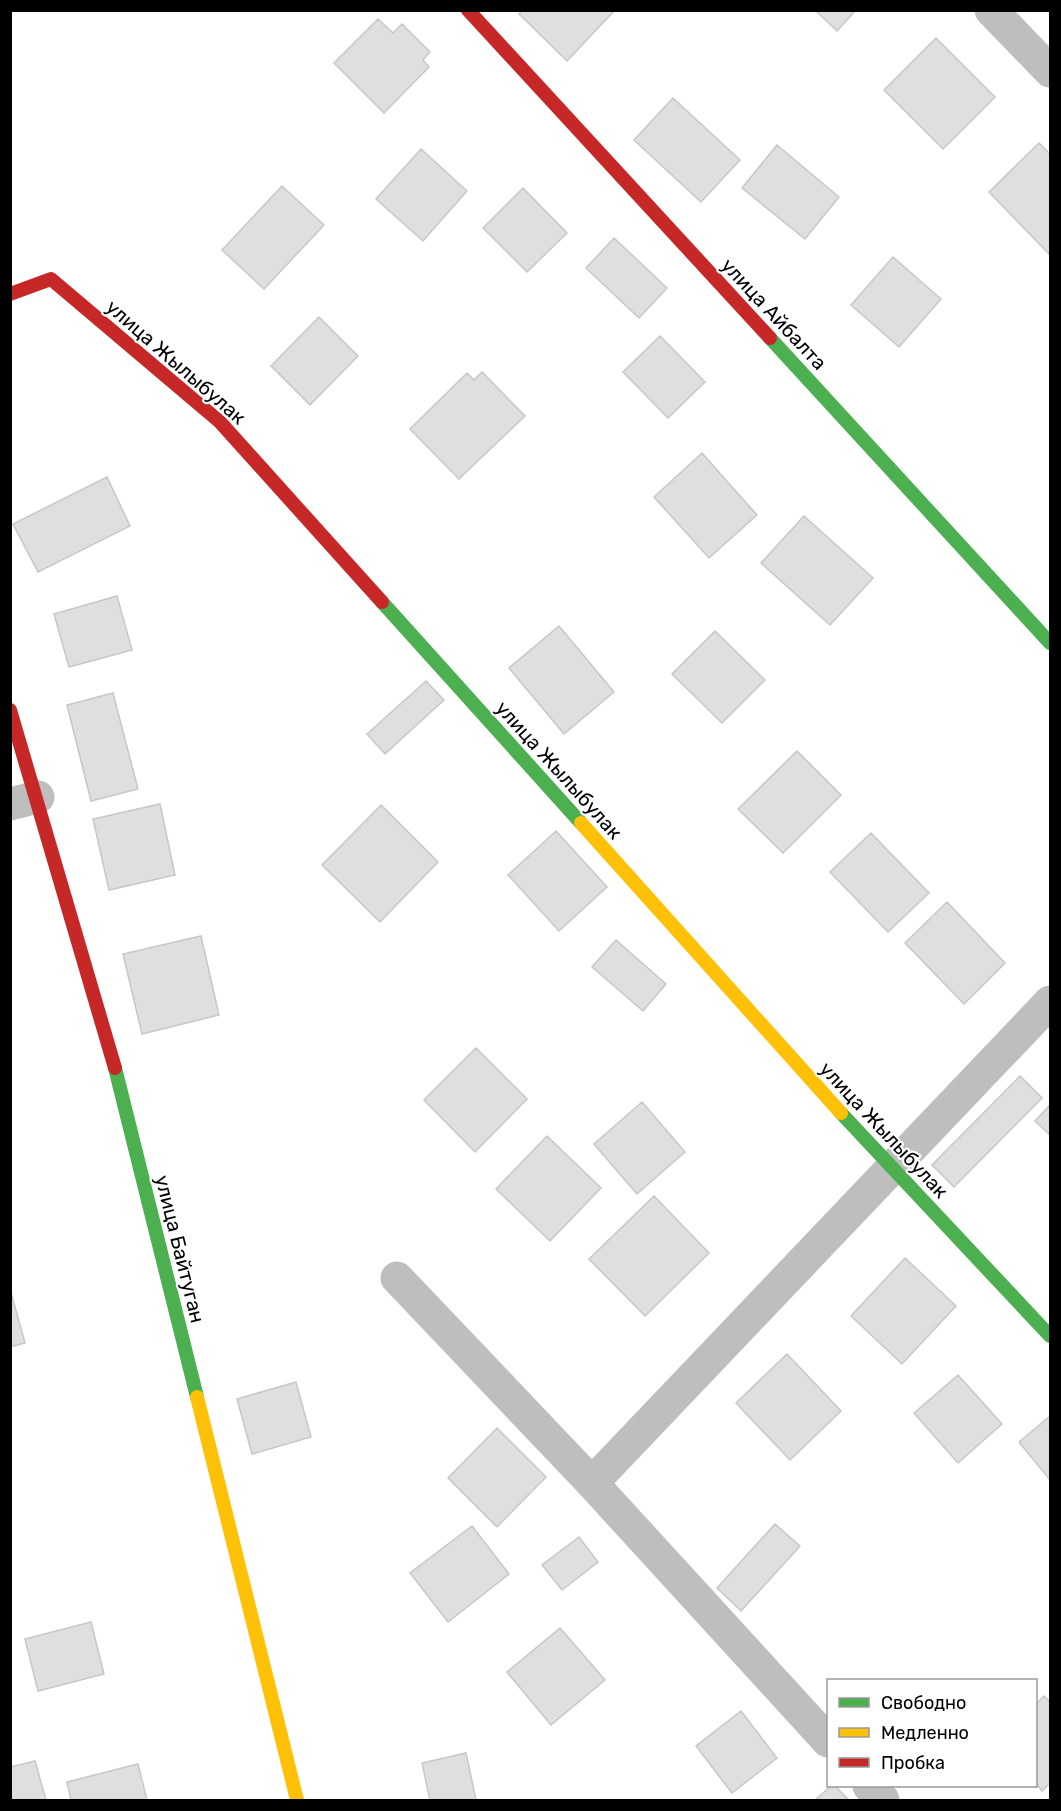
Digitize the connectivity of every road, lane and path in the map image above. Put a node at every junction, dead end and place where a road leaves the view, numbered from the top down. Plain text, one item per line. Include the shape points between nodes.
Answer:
1 (468, 10) edge
2 (991, 10) edge
3 (1050, 72) edge
4 (10, 294) edge
5 (1050, 643) edge
6 (10, 710) edge
7 (24, 801) edge
8 (1050, 1002) edge
9 (891, 1168) junction
10 (398, 1278) dead end
11 (1050, 1336) edge
12 (592, 1483) junction
13 (827, 1740) edge
14 (871, 1787) edge
15 (297, 1800) edge
16 (883, 1800) edge

1 - 5 street, улица Айбалта
2 - 3 street
4 - 9 street, улица Жылыбулак via 51,279 220,422
6 - 7 street, улица Байтуган
7 - 15 street, улица Байтуган via 110,1048
8 - 9 street
9 - 11 street, улица Жылыбулак
9 - 12 street
10 - 12 street
12 - 13 street
14 - 16 street

